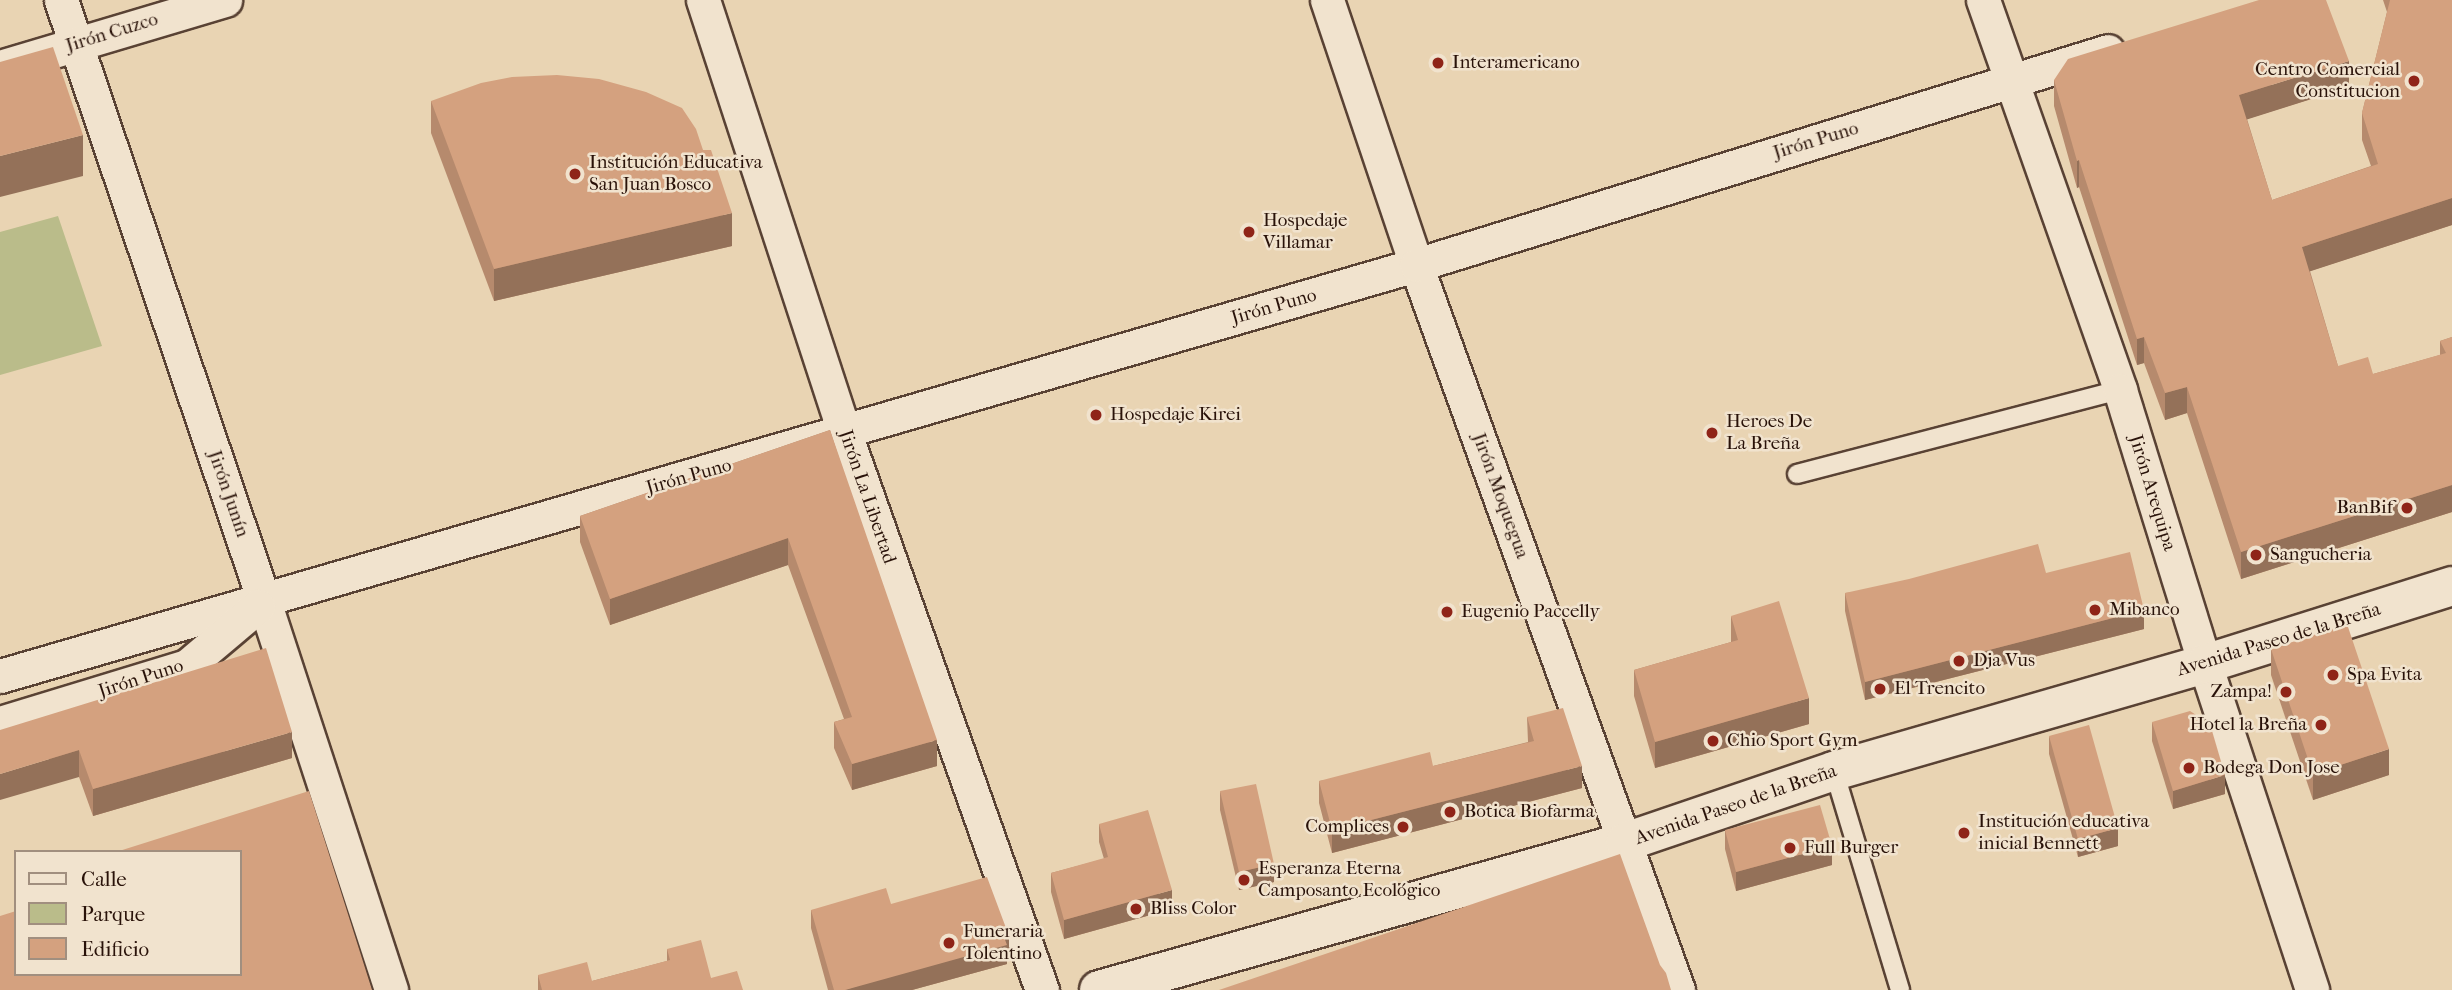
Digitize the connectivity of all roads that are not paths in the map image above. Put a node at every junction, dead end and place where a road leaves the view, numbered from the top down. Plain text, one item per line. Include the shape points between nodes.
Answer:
1 (61, 0) edge
2 (225, 0) edge
3 (703, 0) edge
4 (1327, 0) edge
5 (1983, 0) edge
6 (2139, 42) edge
7 (76, 44) junction
8 (0, 66) edge
9 (2011, 80) junction
10 (1416, 265) junction
11 (2120, 390) junction
12 (844, 431) junction
13 (1797, 474) dead end
14 (2452, 586) edge
15 (264, 601) junction
16 (2205, 664) junction
17 (0, 676) edge
18 (0, 723) edge
19 (1834, 771) junction
20 (1625, 842) junction
21 (391, 990) edge
22 (1042, 990) edge
23 (1098, 990) edge
24 (1678, 990) edge
25 (1900, 990) edge
26 (2312, 990) edge

1 - 7 street, Jirón Junín
2 - 7 street, Jirón Cuzco
3 - 12 street, Jirón La Libertad
4 - 10 street, Jirón Moquegua
5 - 9 street, Jirón Arequipa
6 - 9 street, Jirón Puno
7 - 8 street, Jirón Cuzco
7 - 15 street, Jirón Junín
9 - 10 street, Jirón Puno
9 - 11 street, Jirón Arequipa
10 - 12 street, Jirón Puno
10 - 20 street, Jirón Moquegua
11 - 13 lane
11 - 16 street, Jirón Arequipa
12 - 15 street, Jirón Puno
12 - 22 street, Jirón La Libertad
14 - 16 street, Avenida Paseo de la Breña
15 - 17 street, Jirón Puno
15 - 18 street, Jirón Puno via 187,666
15 - 21 street, Jirón Junín
16 - 19 street, Avenida Paseo de la Breña
16 - 26 street, Jirón Arequipa
19 - 20 street, Avenida Paseo de la Breña
19 - 25 lane
20 - 23 street, Avenida Paseo de la Breña
20 - 24 street, Jirón Moquegua

